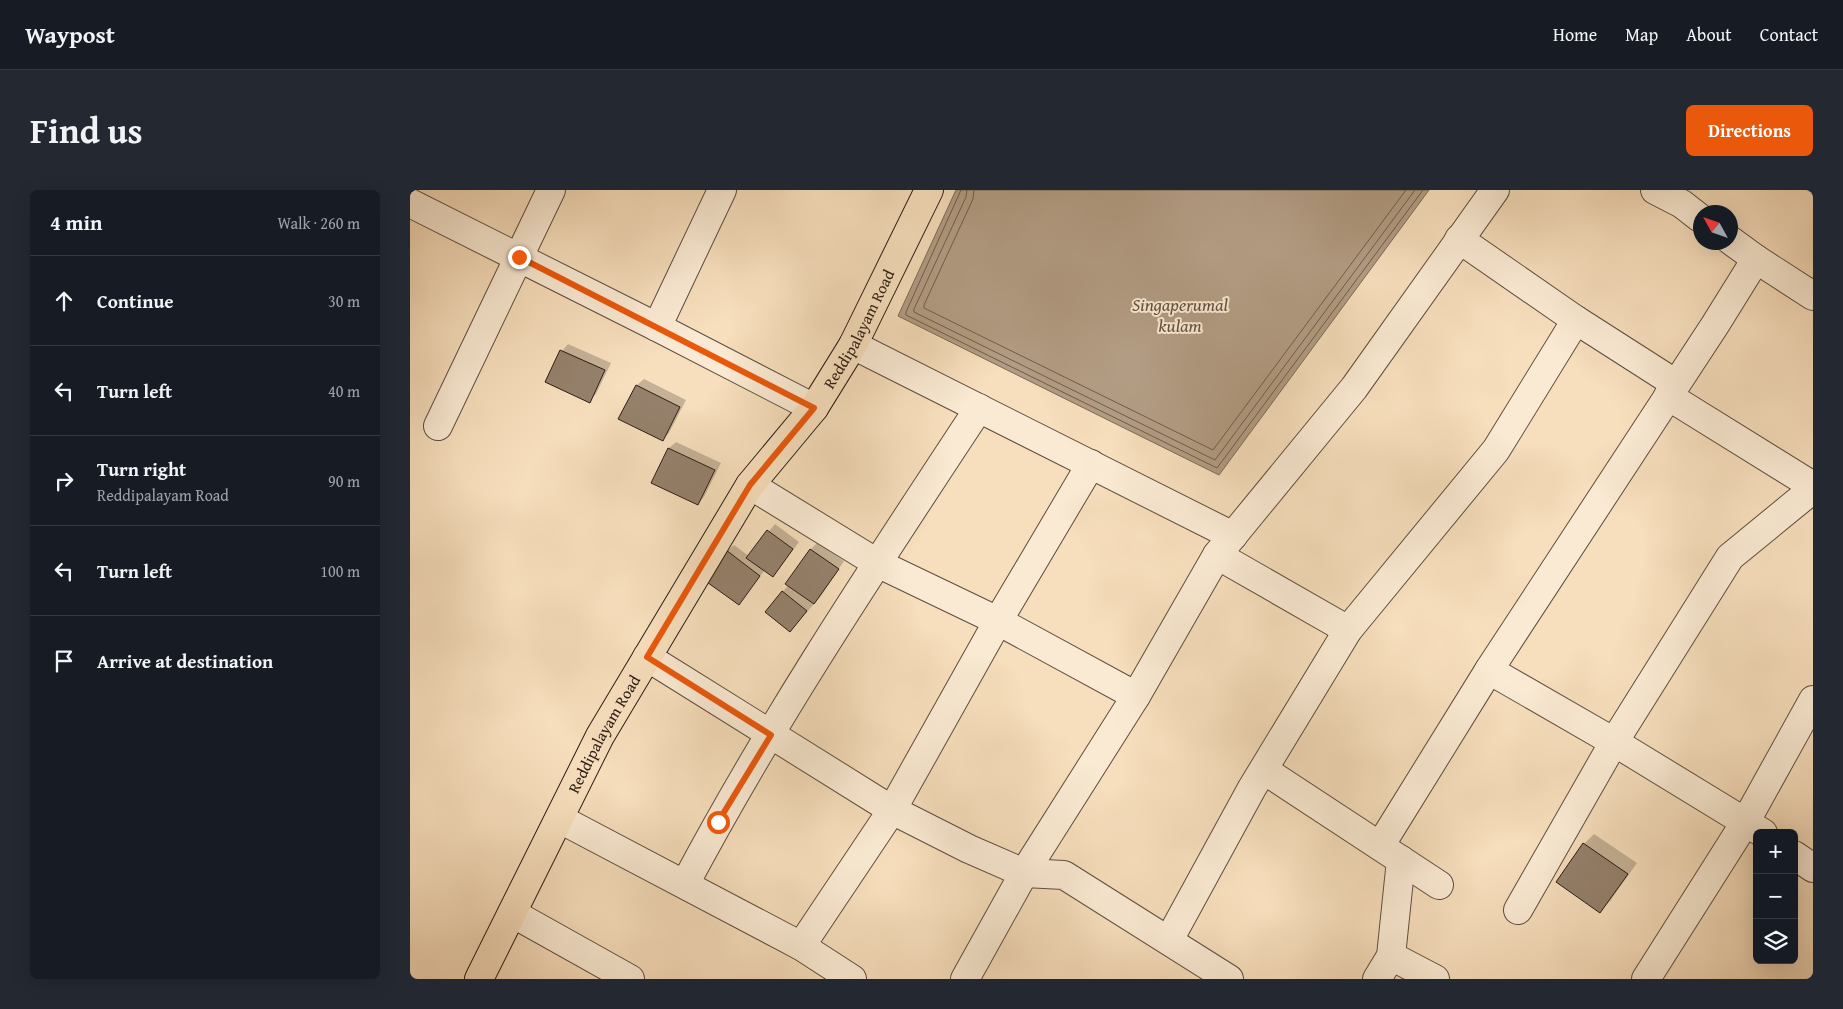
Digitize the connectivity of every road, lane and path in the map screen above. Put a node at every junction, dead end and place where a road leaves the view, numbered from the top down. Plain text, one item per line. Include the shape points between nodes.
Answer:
1 (552, 190) edge
2 (722, 190) edge
3 (929, 190) edge
4 (1495, 190) edge
5 (1655, 190) edge
6 (410, 203) edge
7 (1693, 204) edge
8 (1460, 239) junction
9 (1738, 246) edge
10 (519, 257) junction
11 (1756, 259) junction
12 (1813, 296) edge
13 (1576, 320) junction
14 (657, 327) junction
15 (853, 345) junction
16 (1672, 390) junction
17 (814, 408) junction
18 (979, 408) junction
19 (438, 426) dead end
20 (1091, 464) junction
21 (750, 485) junction
22 (1813, 488) edge
23 (1225, 545) junction
24 (877, 563) junction
25 (998, 620) junction
26 (1348, 630) junction
27 (647, 657) junction
28 (1489, 670) junction
29 (1136, 696) junction
30 (1813, 700) edge
31 (771, 735) junction
32 (1614, 742) junction
33 (1264, 770) junction
34 (892, 810) junction
35 (560, 819) junction
36 (1755, 827) edge
37 (1390, 853) junction
38 (1798, 858) edge
39 (1813, 868) edge
40 (1024, 873) junction
41 (685, 884) junction
42 (1439, 885) dead end
43 (1518, 910) dead end
44 (512, 913) junction
45 (1169, 940) junction
46 (801, 946) junction
47 (1391, 956) junction
48 (1217, 976) edge
49 (479, 979) edge
50 (630, 979) edge
51 (852, 979) edge
52 (965, 979) edge
53 (1377, 979) edge
54 (1435, 979) edge
55 (1646, 979) edge

1 - 10 street
2 - 14 street
3 - 15 main road, Reddipalayam Road
4 - 8 street
5 - 7 street
6 - 10 street
8 - 13 street
8 - 23 street via 1354,388
9 - 11 street
10 - 14 street
10 - 19 street
11 - 12 street
11 - 16 street
13 - 16 street
13 - 26 street via 1496,450
14 - 17 street
15 - 17 main road, Reddipalayam Road
15 - 18 street
16 - 22 street
16 - 28 street
17 - 21 main road, Reddipalayam Road
18 - 20 street
18 - 24 street
20 - 23 street
20 - 25 street
21 - 24 street
21 - 27 main road, Reddipalayam Road
22 - 32 street via 1730,557
23 - 26 street
23 - 29 street
24 - 25 street
24 - 31 street
25 - 29 street
25 - 34 street
26 - 33 street
27 - 31 street
27 - 35 main road, Reddipalayam Road via 600,736
28 - 32 street
28 - 37 street
29 - 40 street
30 - 36 street
31 - 34 street
31 - 41 street
32 - 36 street
32 - 43 street
33 - 37 street
33 - 45 street
34 - 40 street
34 - 46 street
35 - 41 street
35 - 44 main road, Reddipalayam Road
36 - 55 street
37 - 42 street
37 - 47 street
38 - 39 street
40 - 45 street via 1064,875
40 - 52 street
41 - 46 street
44 - 49 main road, Reddipalayam Road
44 - 50 street
45 - 48 street
46 - 51 street
47 - 53 street
47 - 54 street

